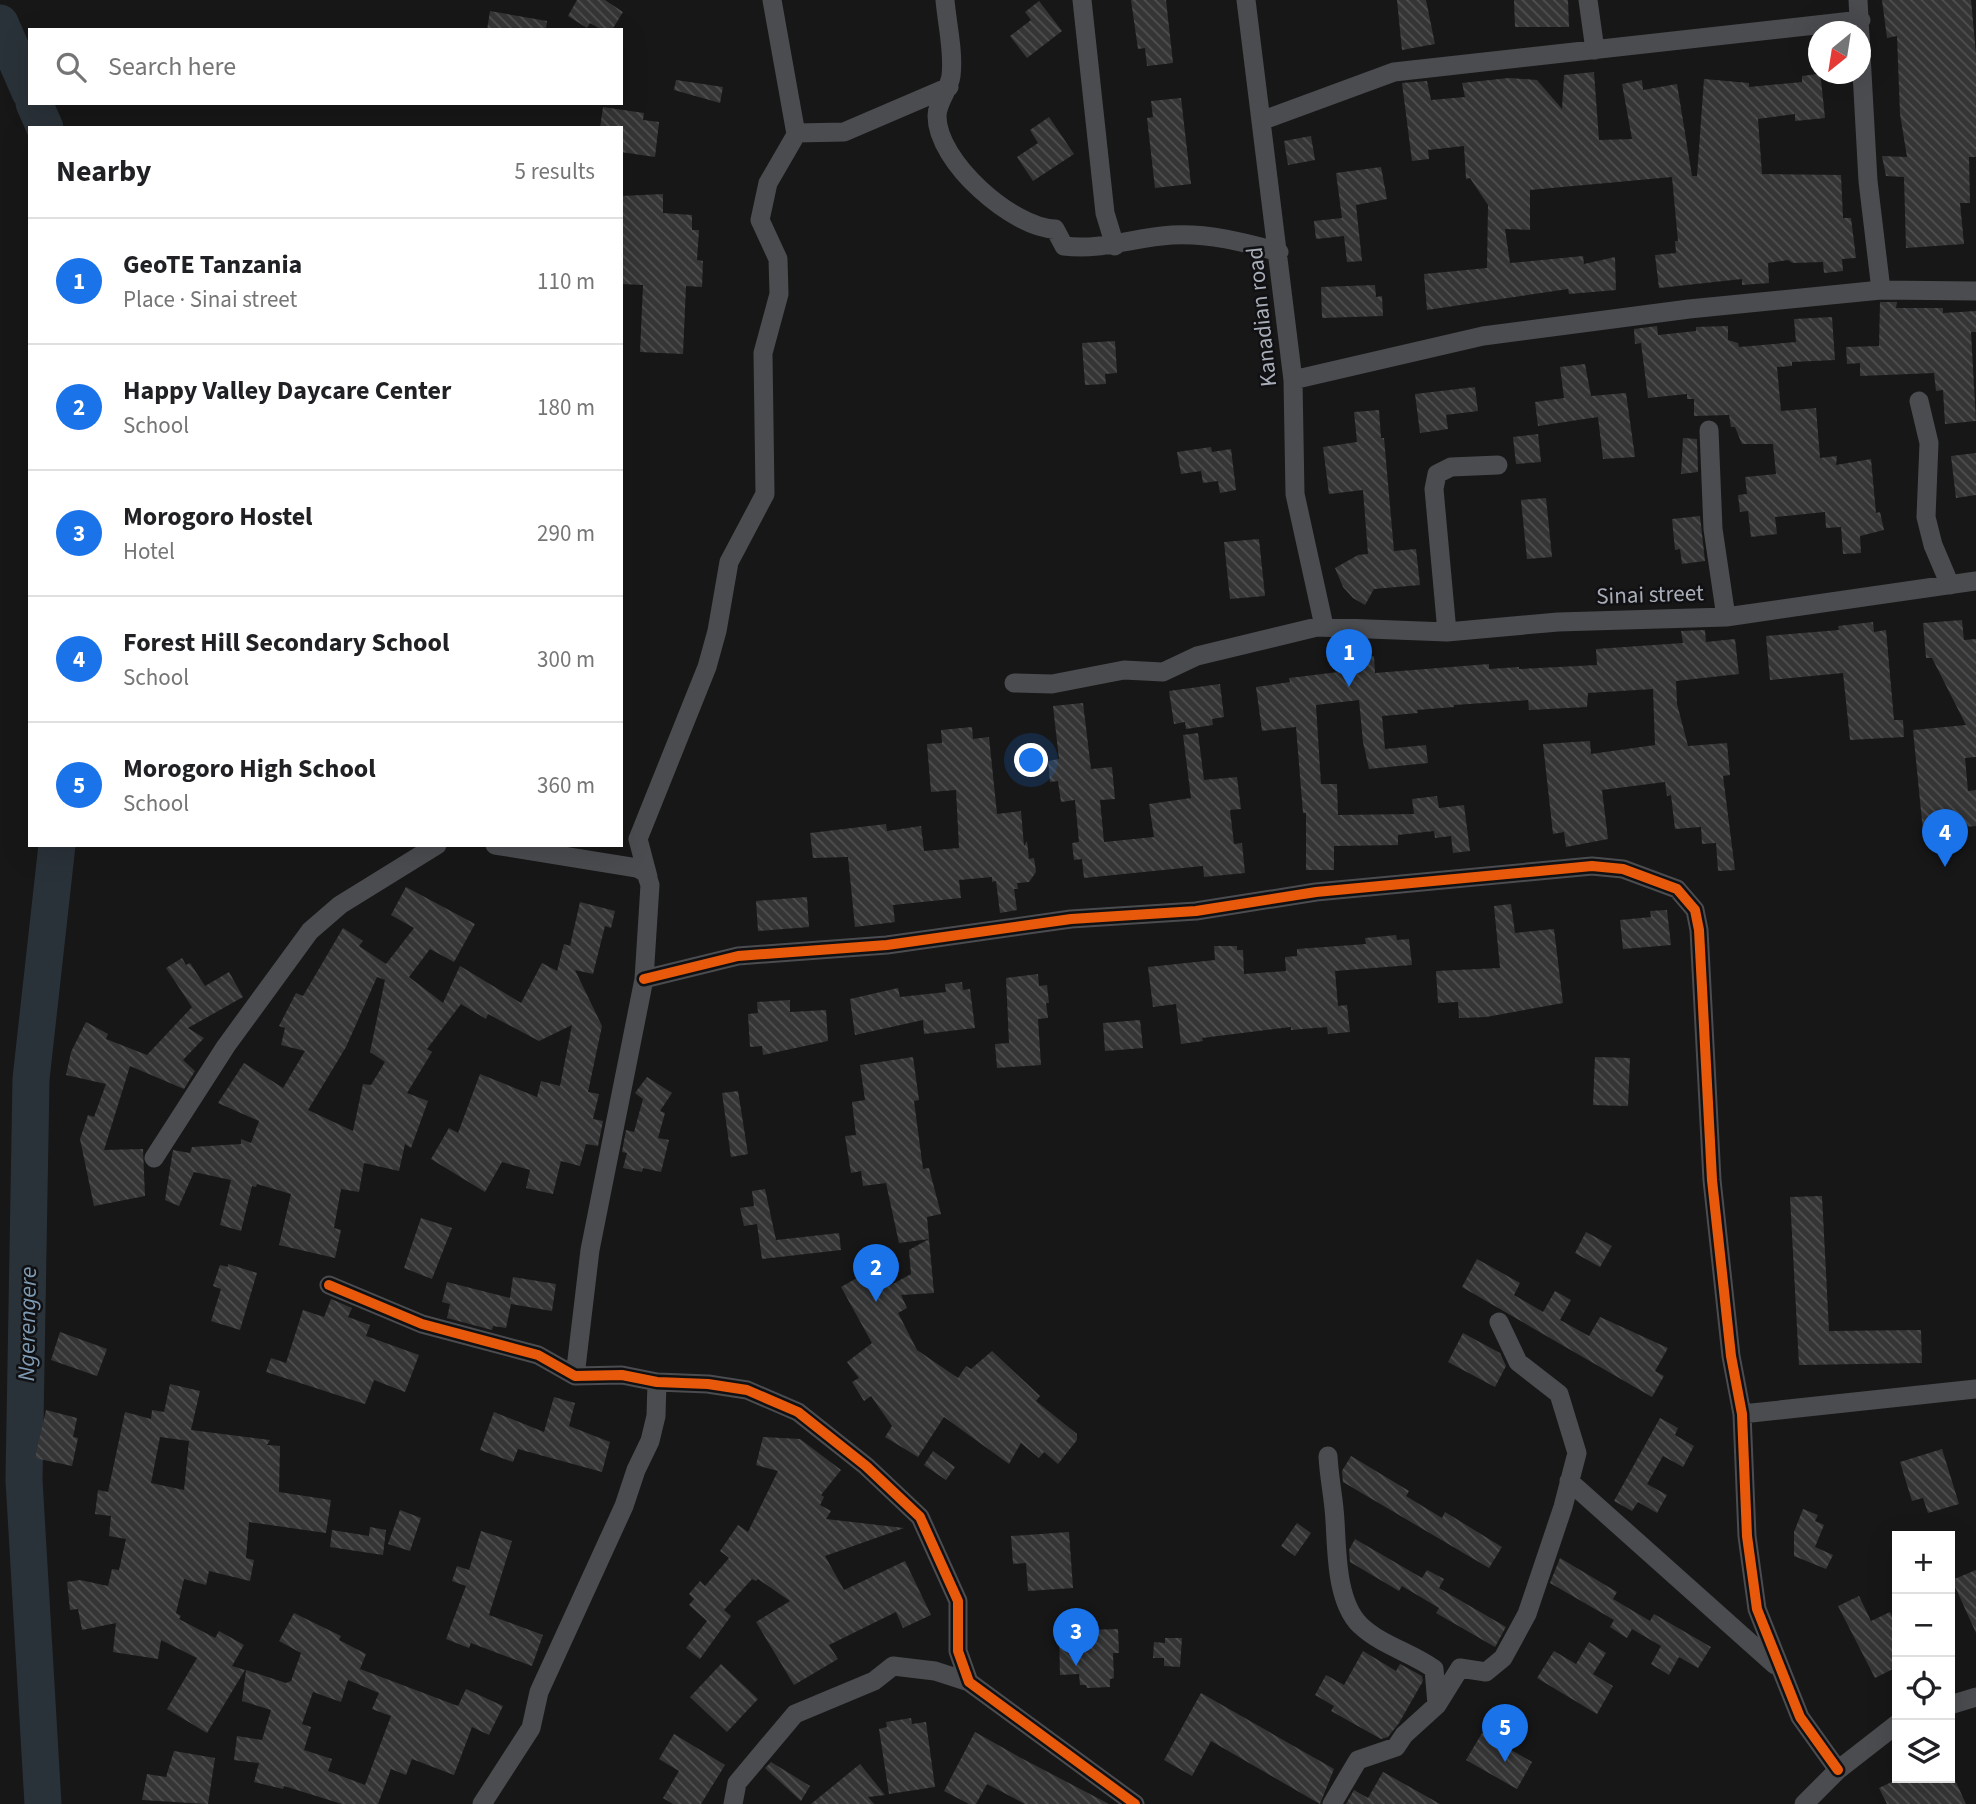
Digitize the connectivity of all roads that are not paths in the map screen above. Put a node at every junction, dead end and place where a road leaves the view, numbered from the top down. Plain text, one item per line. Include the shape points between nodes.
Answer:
1 (772, 0) edge
2 (945, 0) edge
3 (1082, 0) edge
4 (1246, 0) edge
5 (1588, 0) edge
6 (1858, 0) edge
7 (1861, 20) junction
8 (1595, 50) junction
9 (949, 87) junction
10 (1261, 121) junction
11 (796, 134) junction
12 (1115, 246) junction
13 (1279, 251) junction
14 (1881, 290) junction
15 (1976, 291) edge
16 (1293, 380) junction
17 (1919, 401) dead end
18 (1709, 430) dead end
19 (1498, 465) dead end
20 (1976, 581) edge
21 (1950, 584) junction
22 (1726, 617) junction
23 (1324, 626) junction
24 (1447, 632) junction
25 (1014, 682) dead end
26 (434, 847) edge
27 (508, 847) edge
28 (648, 877) junction
29 (644, 979) junction
30 (154, 1158) dead end
31 (329, 1285) dead end
32 (1499, 1322) dead end
33 (575, 1376) junction
34 (657, 1382) junction
35 (1976, 1390) edge
36 (1742, 1414) junction
37 (1328, 1456) dead end
38 (1569, 1481) junction
39 (1778, 1668) junction
40 (969, 1682) junction
41 (1976, 1697) edge
42 (1955, 1703) edge
43 (1437, 1705) junction
44 (1892, 1728) edge
45 (1838, 1770) junction
46 (482, 1804) edge
47 (733, 1804) edge
48 (1135, 1804) edge
49 (1332, 1804) edge
50 (1804, 1804) edge

1 - 11 street
2 - 9 street
3 - 12 street via 1105,213
4 - 10 street, Kanadian road
5 - 8 street
6 - 7 street
7 - 8 street
7 - 14 street via 1868,181
8 - 10 street via 1394,72
9 - 11 street via 844,132
9 - 12 street via 937,115 939,126 953,156 984,193 1020,221 1055,229 1064,246
10 - 13 street, Kanadian road
11 - 28 street via 768,183 760,220 778,259 779,295 763,353 765,494 729,562 707,667 638,839
12 - 13 street via 1173,235 1220,238
13 - 16 street, Kanadian road
14 - 15 street
14 - 16 street via 1483,336
16 - 23 street, Kanadian road via 1295,494
17 - 21 street via 1928,443 1926,517
18 - 22 street via 1713,529
19 - 24 street via 1451,467 1437,474 1434,488
20 - 21 street, Sinai street
21 - 22 street, Sinai street
22 - 24 street, Sinai street via 1558,622
23 - 24 street, Sinai street
23 - 25 street, Sinai street via 1197,656 1163,672 1124,670 1052,684
26 - 30 street via 340,905 310,931 226,1046
27 - 28 street via 630,866
28 - 29 street via 651,898
29 - 33 street via 590,1250
29 - 36 street via 738,956 887,945 1006,926 1196,911 1435,879 1592,866 1623,869 1666,883 1691,902 1699,930 1712,1180 1731,1356
31 - 33 street via 422,1324 538,1355
32 - 38 street via 1518,1362 1559,1394 1577,1453
33 - 34 street via 622,1375
34 - 40 street via 708,1384 776,1400 808,1419 866,1466 920,1517 958,1601 958,1651
34 - 46 street via 650,1441 624,1506 539,1692 531,1728
35 - 36 street
36 - 39 street via 1751,1573 1757,1609
37 - 43 street via 1340,1581 1352,1613 1379,1639 1434,1669
38 - 39 street
38 - 43 street via 1527,1614 1503,1658 1486,1672 1460,1668
39 - 45 street via 1800,1717
40 - 47 street via 935,1671 893,1666 874,1681 812,1705 795,1714 737,1783
40 - 48 street
41 - 42 street
43 - 49 street via 1396,1746 1358,1760
44 - 45 street
45 - 50 street

